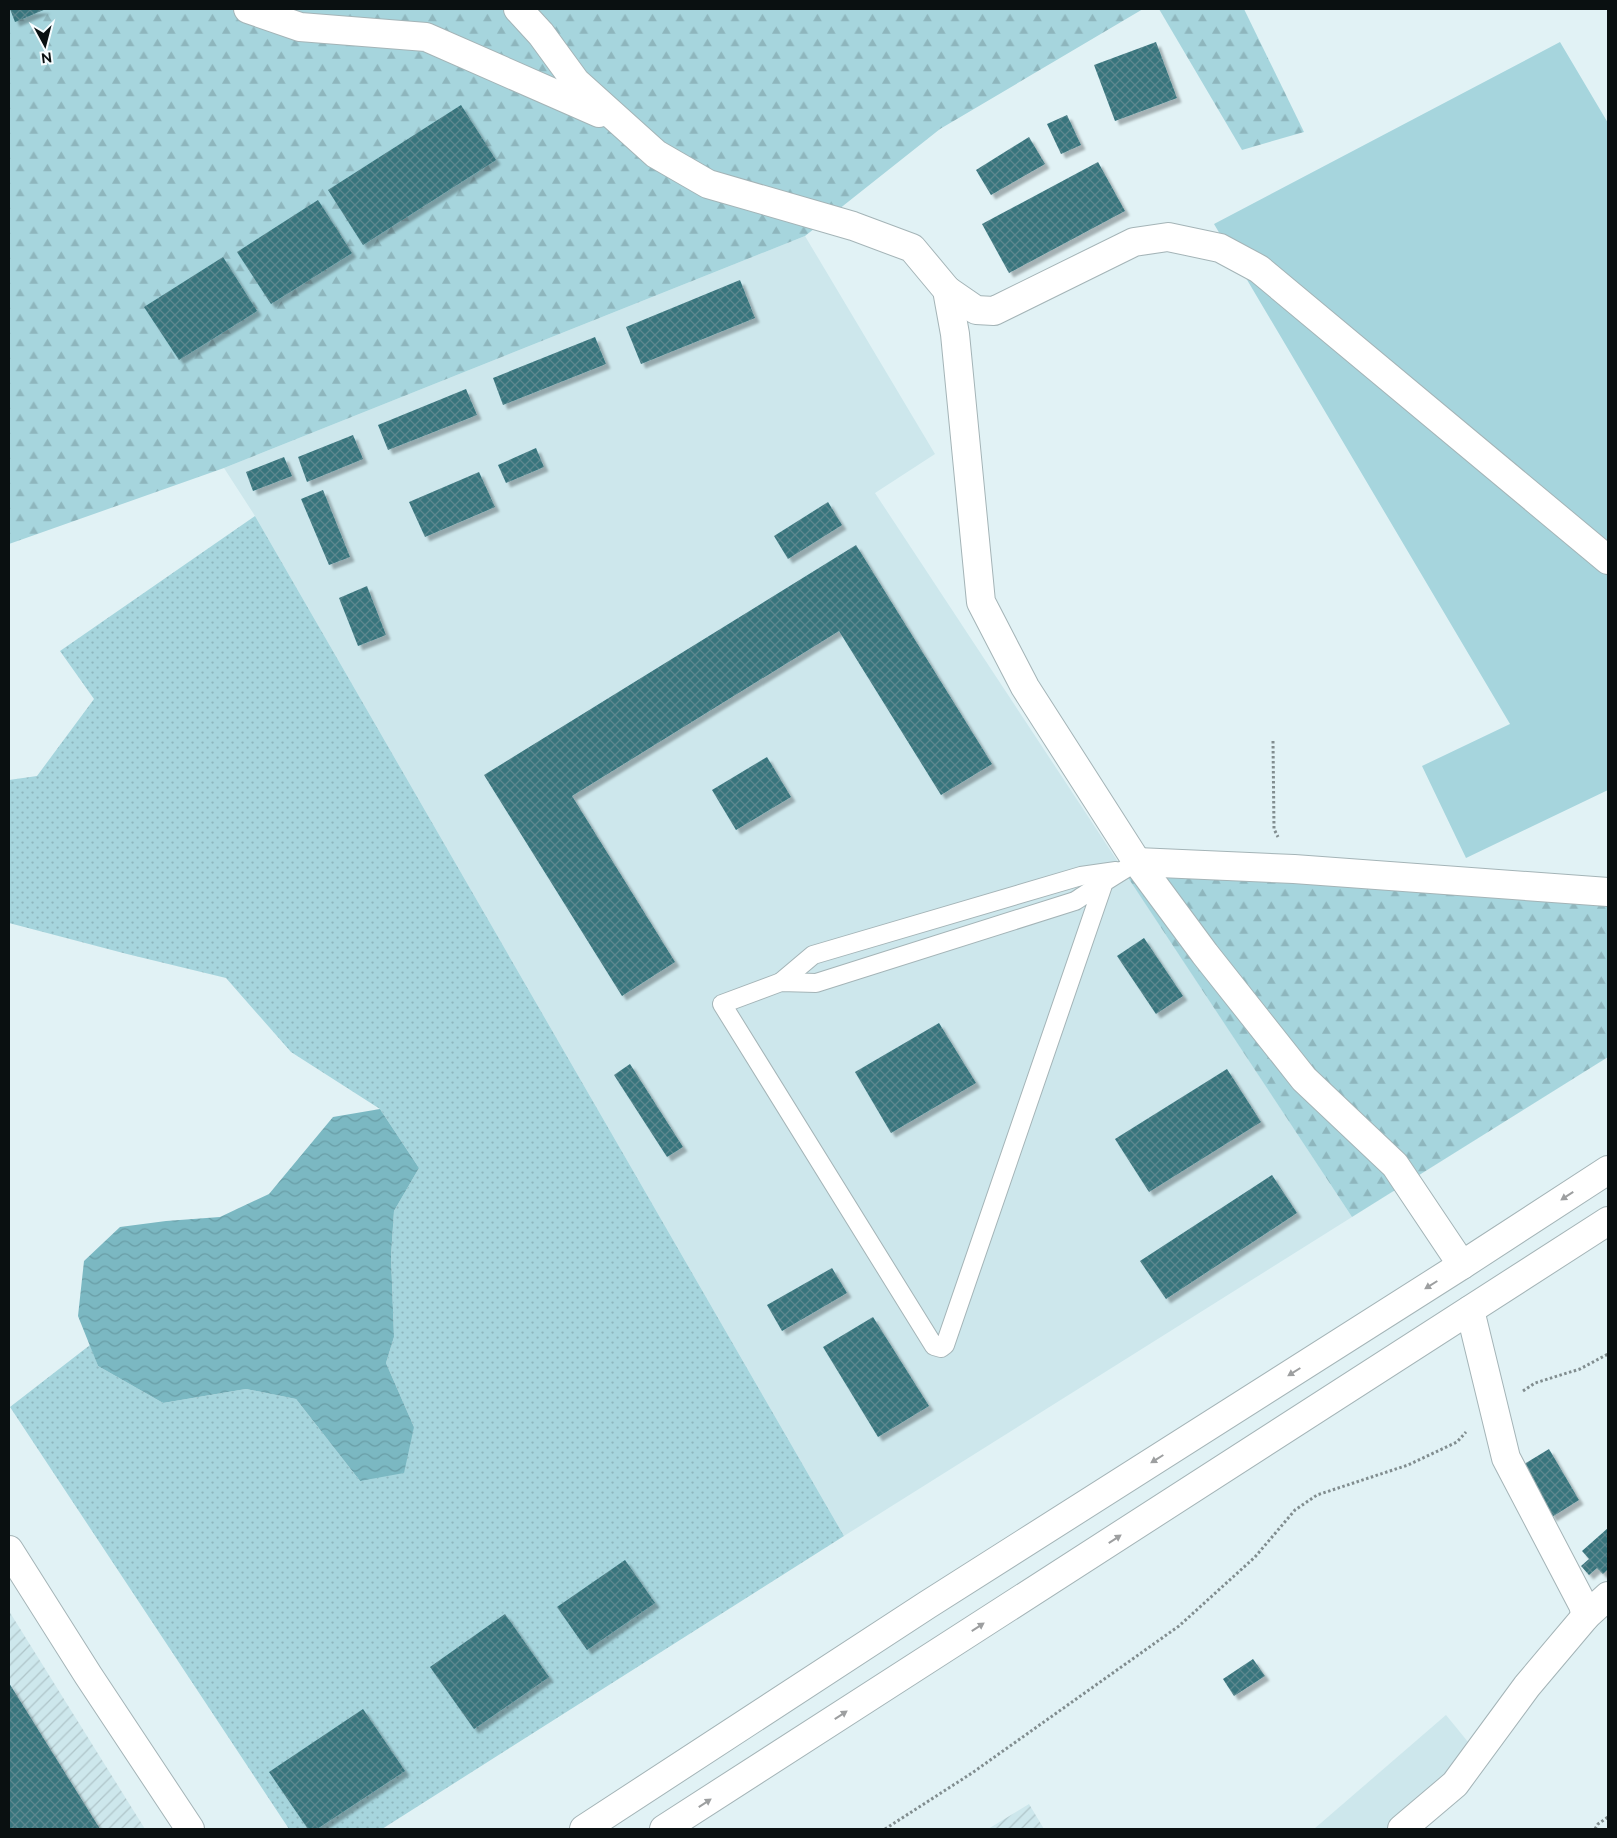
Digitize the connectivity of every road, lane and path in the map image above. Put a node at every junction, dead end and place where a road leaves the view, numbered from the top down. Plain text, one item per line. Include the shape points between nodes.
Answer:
1 (248, 9) edge
2 (518, 9) edge
3 (621, 122) junction
4 (947, 290) junction
5 (1608, 560) edge
6 (1273, 741) dead end
7 (1130, 866) junction
8 (1294, 869) junction
9 (1104, 882) junction
10 (1608, 892) edge
11 (781, 982) junction
12 (1608, 1170) edge
13 (1608, 1221) edge
14 (1462, 1265) junction
15 (1470, 1310) junction
16 (1608, 1354) edge
17 (1494, 1407) junction
18 (9, 1550) edge
19 (1608, 1596) edge
20 (1586, 1616) junction
21 (1608, 1817) edge
22 (190, 1829) edge
23 (584, 1829) edge
24 (664, 1829) edge
25 (885, 1829) edge
26 (1402, 1829) edge
27 (1595, 1829) edge

1 - 3 main road via 300,27 426,37
2 - 3 main road via 576,82
3 - 4 main road via 656,154 708,184 852,226 912,248
4 - 5 main road via 976,310 994,311 1134,242 1168,236 1220,248 1259,269
4 - 7 main road via 955,334 981,602 1025,687
6 - 8 path via 1274,829
7 - 8 main road
7 - 9 lane
7 - 11 lane via 1081,876 813,955
7 - 14 main road via 1304,1079 1395,1165
8 - 10 main road
9 - 11 lane via 1075,901 816,983
9 - 11 lane via 945,1345 941,1348 934,1346 722,1004
12 -> 14 main road
13 - 15 main road
14 -> 23 main road via 927,1605
15 - 17 main road
24 -> 15 main road
16 - 17 path via 1580,1369 1535,1383
17 - 20 main road via 1506,1458
17 - 25 path via 1456,1442 1408,1465 1317,1495 1295,1510 1255,1556 1179,1626 972,1774
18 - 22 main road
19 - 20 main road
20 - 26 main road via 1527,1686 1454,1784
21 - 27 path

